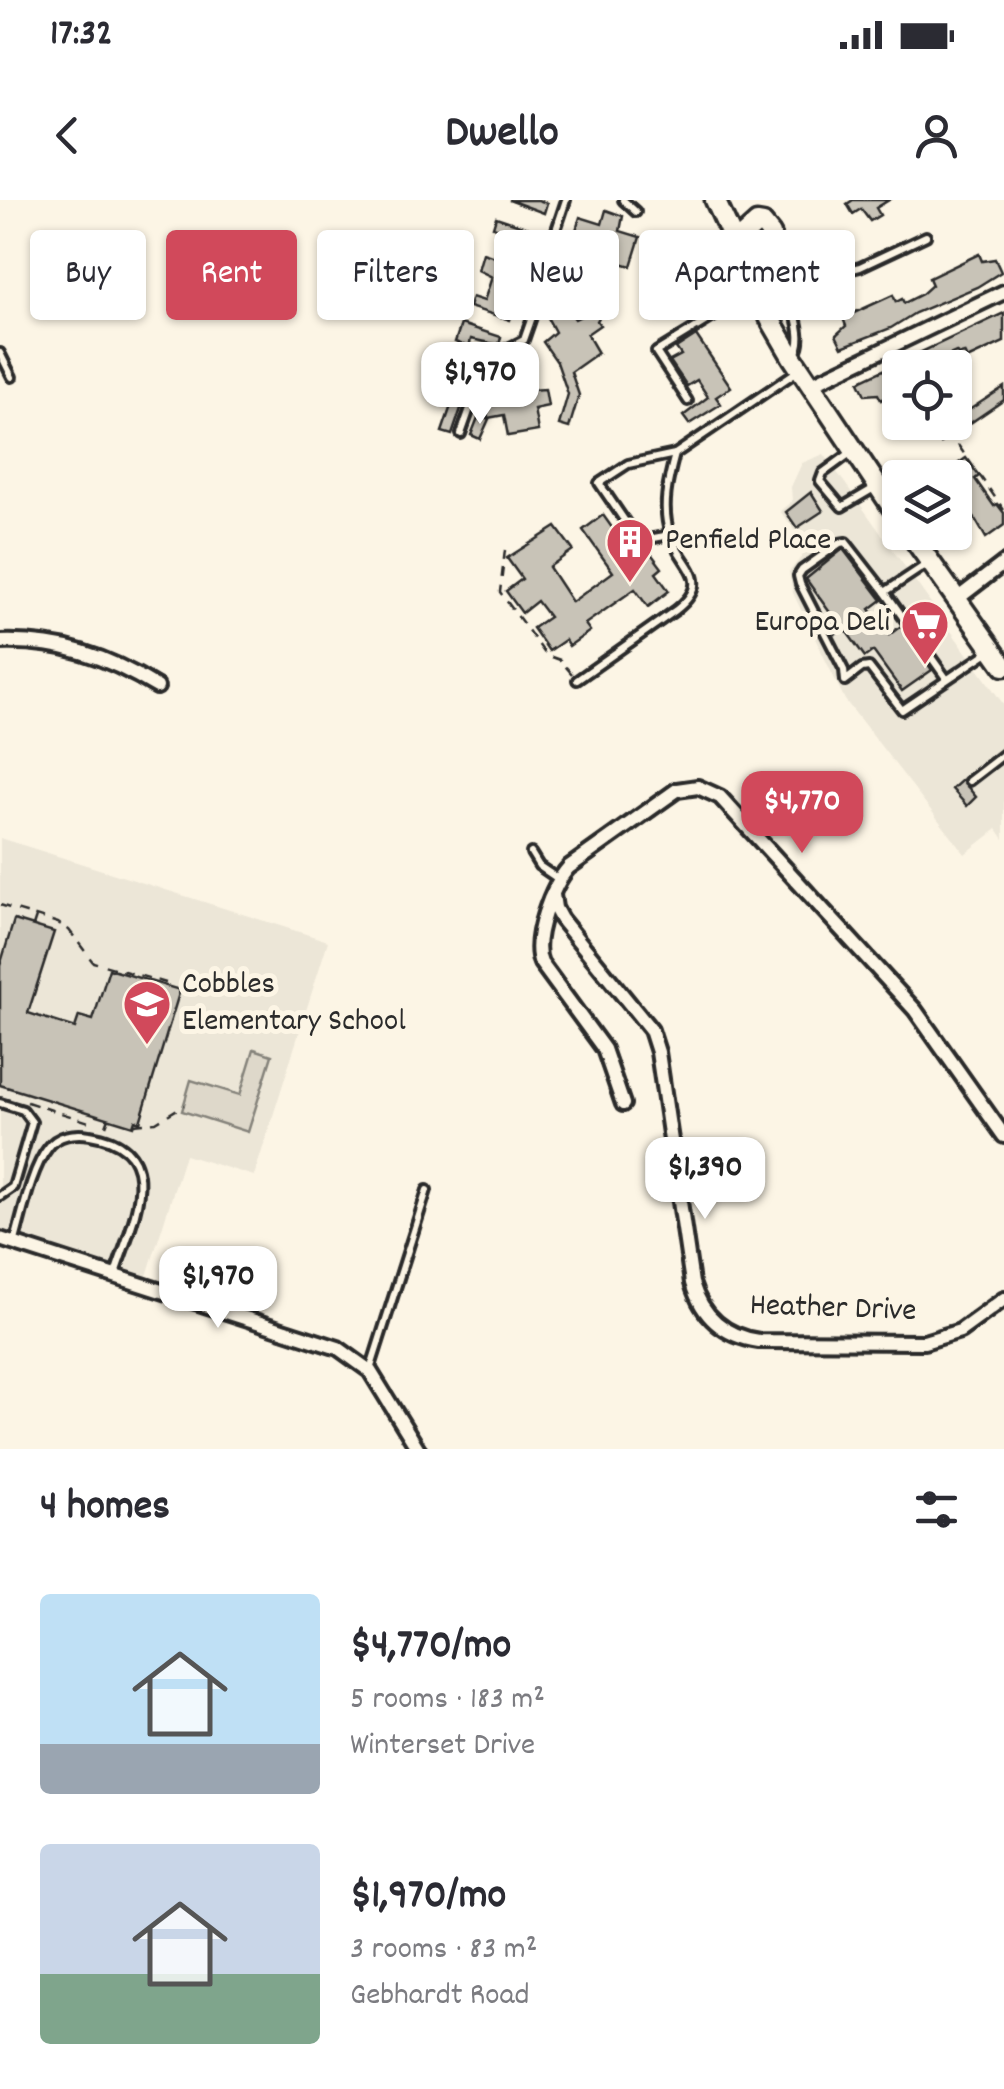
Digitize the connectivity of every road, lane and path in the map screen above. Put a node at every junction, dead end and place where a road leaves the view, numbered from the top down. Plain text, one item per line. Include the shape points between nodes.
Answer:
1 (566, 200) edge
2 (622, 200) edge
3 (715, 200) edge
4 (636, 212) dead end
5 (557, 230) edge
6 (730, 230) edge
7 (926, 236) dead end
8 (1004, 292) edge
9 (531, 320) edge
10 (709, 320) edge
11 (774, 320) edge
12 (0, 353) edge
13 (801, 370) junction
14 (12, 377) dead end
15 (688, 401) dead end
16 (461, 434) dead end
17 (958, 445) dead end
18 (853, 451) junction
19 (676, 454) junction
20 (877, 486) junction
21 (882, 493) edge
22 (1004, 510) edge
23 (670, 535) junction
24 (505, 550) dead end
25 (922, 550) edge
26 (930, 562) junction
27 (1004, 563) edge
28 (885, 592) junction
29 (957, 599) junction
30 (0, 642) edge
31 (992, 650) junction
32 (1004, 666) edge
33 (946, 678) junction
34 (577, 680) joint
35 (157, 687) dead end
36 (1004, 754) edge
37 (969, 781) dead end
38 (531, 853) dead end
39 (556, 884) junction
40 (0, 905) edge
41 (36, 916) junction
42 (33, 926) dead end
43 (166, 983) dead end
44 (18, 1100) dead end
45 (0, 1102) edge
46 (622, 1104) dead end
47 (184, 1105) dead end
48 (109, 1118) dead end
49 (92, 1123) dead end
50 (134, 1124) dead end
51 (106, 1126) dead end
52 (1004, 1136) edge
53 (427, 1190) dead end
54 (0, 1196) edge
55 (7, 1241) edge
56 (114, 1275) junction
57 (1004, 1300) edge
58 (370, 1371) junction
59 (418, 1449) edge

1 - 5 lane
2 - 4 lane
3 - 6 street
7 - 13 lane via 860,267 794,284
8 - 13 street
9 - 16 lane via 524,340 493,356 484,369
10 - 15 lane via 656,352
11 - 13 street
12 - 14 lane
13 - 18 street
13 - 19 lane
17 - 22 path
18 - 20 street
18 - 20 lane via 820,481 842,508
19 - 23 lane via 667,485
19 - 23 lane via 628,464 600,484 634,536
20 - 21 street
23 - 34 lane via 693,573 695,588 687,601
24 - 34 path via 500,592 546,655 565,663
25 - 26 street
26 - 28 lane
26 - 29 street
27 - 29 street
28 - 33 lane
28 - 33 lane via 846,542 798,576 845,681 869,667 902,710
29 - 31 street
30 - 35 street via 89,652
31 - 32 street
31 - 33 lane
36 - 37 lane
38 - 39 lane, Heather Drive
39 - 46 street via 538,956 604,1048
39 - 52 street via 569,867 677,790 709,790 915,1010
39 - 57 street, Heather Drive via 562,920 651,1030 692,1283 714,1322 759,1341 924,1342 960,1331
40 - 41 path
41 - 42 path
41 - 43 path via 69,930 93,962
44 - 49 path
45 - 54 lane via 23,1110 32,1126 13,1187
47 - 50 path via 156,1122
48 - 51 path
53 - 58 lane
55 - 56 street
55 - 56 lane via 48,1146 78,1133 96,1136 124,1148 139,1166 139,1197
56 - 58 street via 338,1348
58 - 59 street

